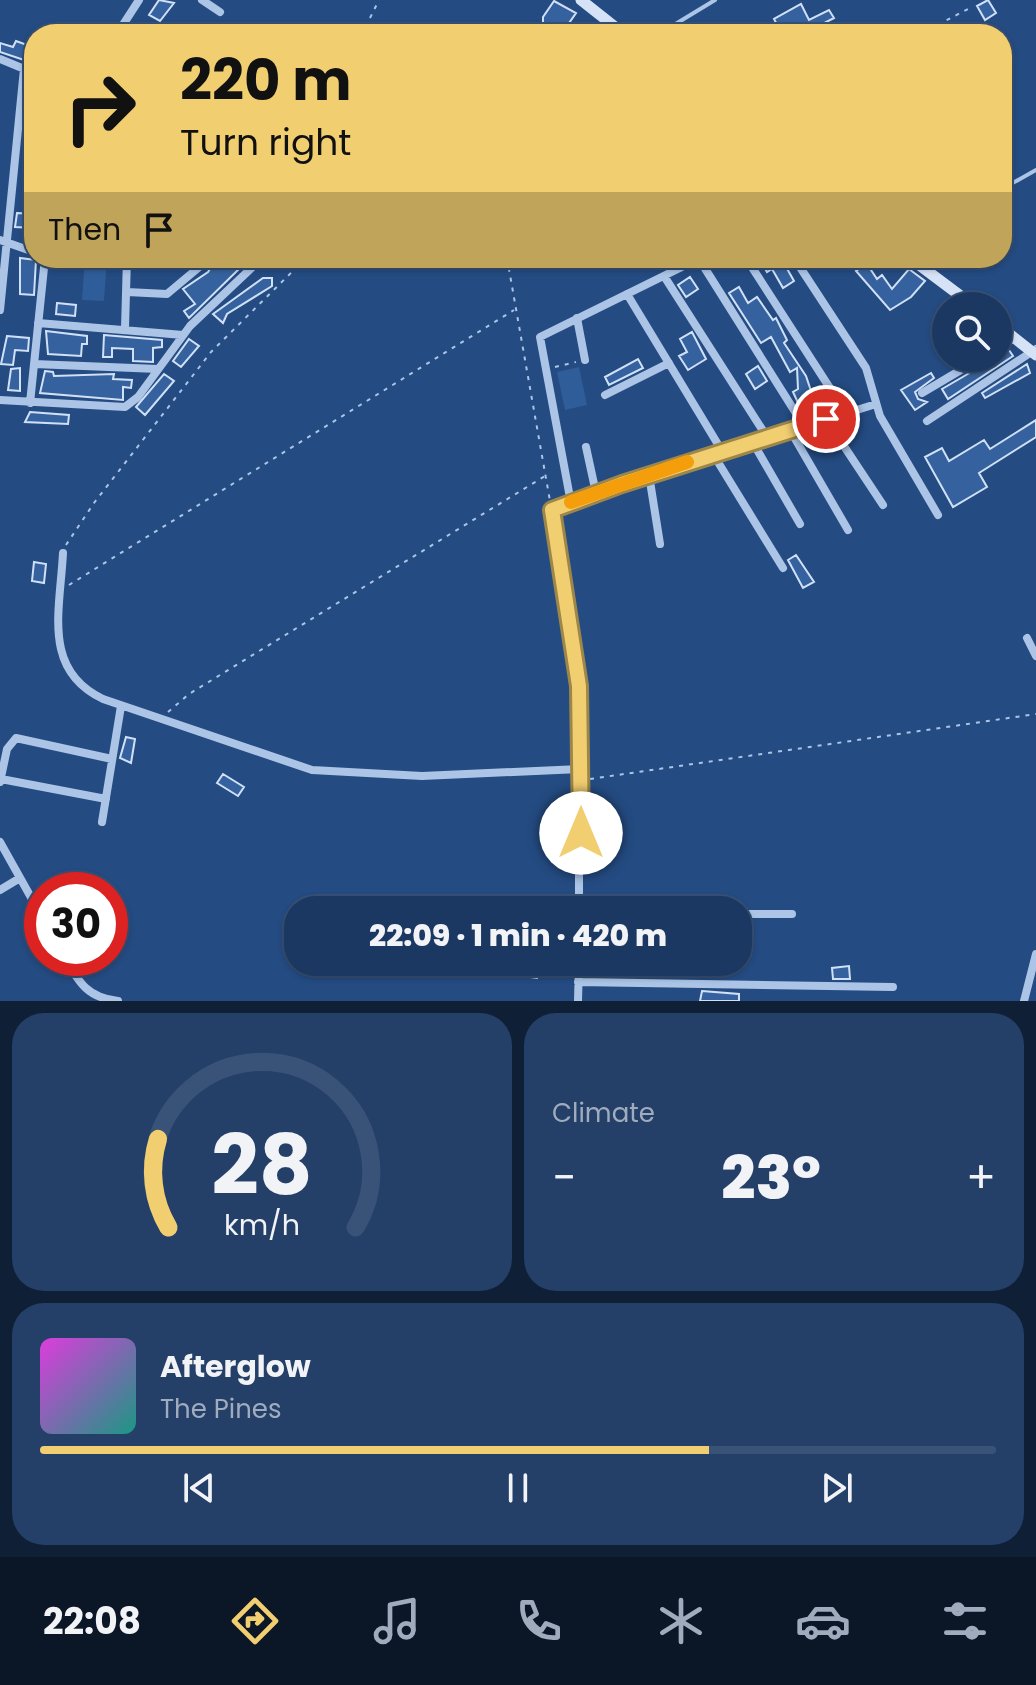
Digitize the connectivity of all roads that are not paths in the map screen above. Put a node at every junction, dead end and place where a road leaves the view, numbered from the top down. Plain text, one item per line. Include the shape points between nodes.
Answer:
1 (139, 0) edge
2 (202, 0) edge
3 (581, 0) edge
4 (715, 0) edge
5 (220, 12) dead end
6 (123, 24) edge
7 (611, 24) edge
8 (675, 24) edge
9 (0, 59) edge
10 (24, 69) joint
11 (1036, 170) edge
12 (1012, 183) edge
13 (3, 241) edge
14 (24, 248) edge
15 (44, 268) edge
16 (127, 268) edge
17 (198, 268) edge
18 (252, 268) edge
19 (680, 268) edge
20 (706, 268) edge
21 (752, 268) edge
22 (801, 268) edge
23 (923, 268) edge
24 (664, 276) junction
25 (127, 292) junction
26 (955, 292) edge
27 (627, 294) junction
28 (0, 310) edge
29 (577, 318) junction
30 (38, 323) junction
31 (125, 328) junction
32 (183, 335) junction
33 (1014, 338) edge
34 (1035, 352) edge
35 (585, 360) road end
36 (669, 363) junction
37 (34, 364) junction
38 (158, 369) junction
39 (957, 372) edge
40 (922, 393) dead end
41 (605, 395) dead end
42 (0, 400) edge
43 (30, 403) junction
44 (876, 404) junction
45 (846, 413) junction
46 (826, 419) junction
47 (927, 421) dead end
48 (804, 426) junction
49 (790, 430) junction
50 (767, 437) junction
51 (752, 441) junction
52 (586, 447) dead end
53 (717, 453) junction
54 (649, 475) junction
55 (596, 493) junction
56 (571, 503) junction
57 (883, 505) dead end
58 (938, 515) dead end
59 (800, 524) dead end
60 (848, 530) dead end
61 (660, 544) dead end
62 (63, 553) road end
63 (783, 568) dead end
64 (1027, 638) dead end
65 (1036, 656) edge
66 (121, 706) junction
67 (112, 759) junction
68 (580, 769) junction
69 (0, 781) edge
70 (106, 799) junction
71 (102, 822) dead end
72 (0, 842) edge
73 (20, 878) junction
74 (24, 885) edge
75 (0, 890) edge
76 (579, 896) edge
77 (752, 914) edge
78 (792, 914) dead end
79 (1036, 954) edge
80 (76, 976) edge
81 (578, 976) edge
82 (578, 982) junction
83 (893, 987) dead end
84 (118, 1001) edge
85 (578, 1001) edge
86 (1024, 1001) edge

1 - 6 street
2 - 5 street
3 - 7 main road
4 - 8 lane
9 - 10 street
10 - 13 street
11 - 12 lane
13 - 14 street
13 - 28 street
15 - 30 street
16 - 25 street
17 - 25 street via 167,294
18 - 32 street
19 - 24 street
20 - 48 street
21 - 45 street
22 - 44 street via 866,368
23 - 26 main road
24 - 27 street
24 - 50 street
25 - 31 street
27 - 29 street
27 - 36 street
29 - 35 street
29 - 56 street via 540,337
30 - 31 street
30 - 37 street
31 - 32 street
32 - 38 street
33 - 34 main road
34 - 47 street
36 - 41 street
36 - 53 street
37 - 38 street
37 - 43 street
38 - 43 street via 125,407
39 - 40 street
42 - 43 street
44 - 45 street
44 - 58 street
45 - 46 street
46 - 48 street
46 - 57 street
48 - 49 street
49 - 50 street
49 - 60 street
50 - 51 street
51 - 53 street
51 - 59 street
52 - 55 street
53 - 54 street
53 - 63 street
54 - 55 street
54 - 61 street
55 - 56 street
56 - 68 street via 552,510 576,651
62 - 66 street via 60,640 67,671 87,691
64 - 65 street
66 - 67 street
66 - 68 street via 312,770 422,776
67 - 69 street via 16,738 9,744
67 - 70 street
68 - 76 street
69 - 70 street
70 - 71 street
72 - 73 street
73 - 74 street
73 - 75 street
77 - 78 street
79 - 86 street
80 - 84 street via 93,996
81 - 82 street
82 - 83 street
82 - 85 street

